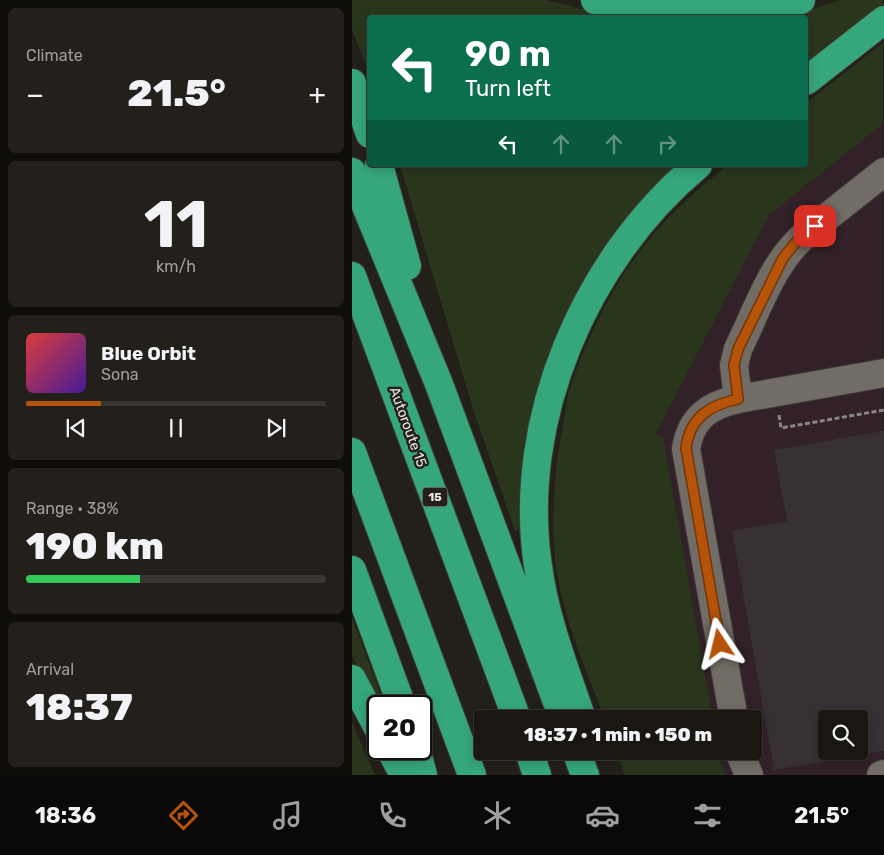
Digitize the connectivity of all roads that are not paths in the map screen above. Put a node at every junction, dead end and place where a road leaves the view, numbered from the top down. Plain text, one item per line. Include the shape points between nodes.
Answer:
1 (595, 0) edge
2 (801, 0) edge
3 (884, 20) edge
4 (808, 79) edge
5 (352, 83) edge
6 (367, 126) edge
7 (380, 167) edge
8 (696, 167) edge
9 (352, 172) edge
10 (884, 172) edge
11 (352, 276) edge
12 (884, 373) edge
13 (439, 384) junction
14 (738, 399) junction
15 (352, 452) edge
16 (352, 570) edge
17 (352, 679) edge
18 (398, 695) edge
19 (367, 707) edge
20 (514, 710) edge
21 (561, 710) edge
22 (579, 710) edge
23 (732, 710) edge
24 (396, 760) edge
25 (419, 760) edge
26 (532, 760) edge
27 (579, 760) edge
28 (595, 760) edge
29 (743, 760) edge
30 (404, 775) edge
31 (424, 775) edge
32 (472, 775) edge
33 (538, 775) edge
34 (585, 775) edge
35 (600, 775) edge
36 (749, 775) edge

1 - 2 highway via 662,11 709,13 756,10
3 - 4 highway
5 - 6 highway
7 - 13 highway
8 - 22 highway via 646,217 594,290 565,351 545,416 536,476 536,557 546,608
9 - 13 highway
10 - 14 lane via 796,242 783,258 735,357
11 - 20 highway, Autoroute 15 / 15
12 - 14 lane
13 - 21 highway
14 - 23 lane via 714,406 706,412 692,428 686,448
15 - 32 highway
16 - 18 highway
17 - 19 highway
24 - 30 highway
25 - 31 highway
26 - 33 highway
27 - 34 highway
28 - 35 highway
29 - 36 lane

